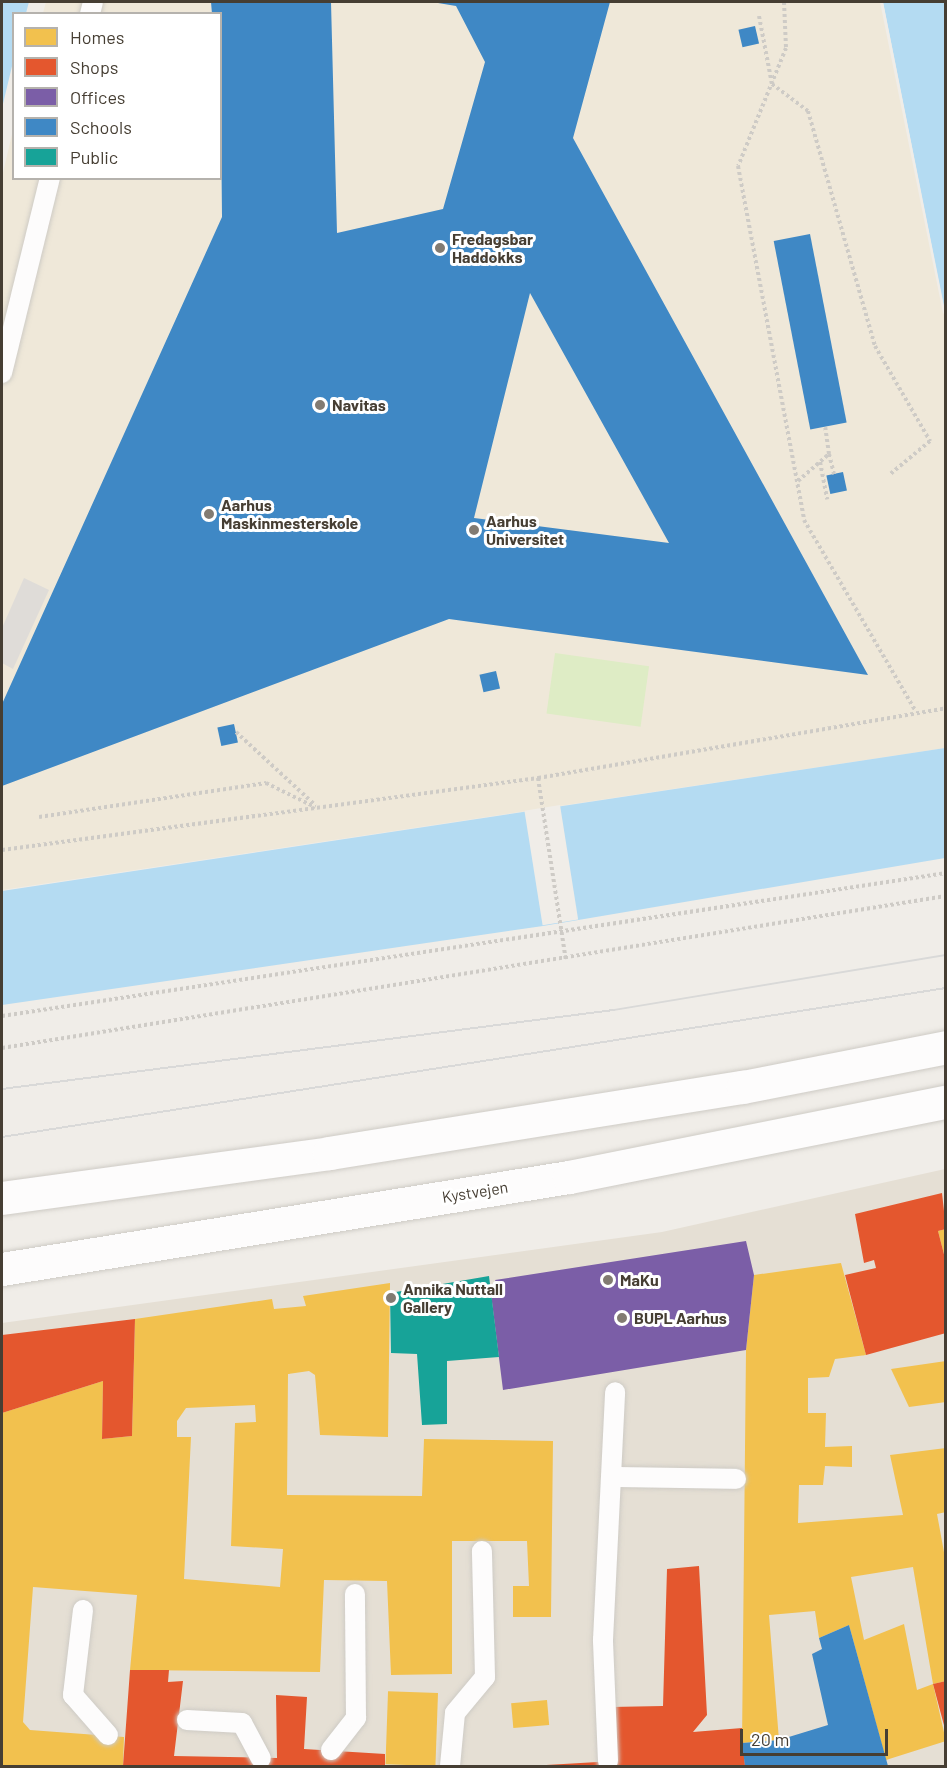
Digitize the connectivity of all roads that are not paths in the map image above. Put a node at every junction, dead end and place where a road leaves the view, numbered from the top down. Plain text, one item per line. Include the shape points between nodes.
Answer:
1 (49, 180) edge
2 (4, 350) edge
3 (2, 373) edge
4 (945, 1047) edge
5 (945, 1102) edge
6 (2, 1198) edge
7 (2, 1269) edge
8 (615, 1392) dead end
9 (611, 1477) junction
10 (736, 1479) dead end
11 (482, 1551) dead end
12 (355, 1594) dead end
13 (84, 1610) dead end
14 (187, 1720) dead end
15 (108, 1736) dead end
16 (331, 1750) dead end
17 (261, 1758) dead end
18 (608, 1761) dead end
19 (450, 1767) edge

1 - 2 lane
2 - 3 lane
4 - 6 street via 743,1087 353,1150
5 - 7 street, Kystvejen via 570,1177
8 - 9 lane
9 - 10 lane
9 - 18 lane via 603,1640
11 - 19 lane via 485,1677 455,1713
12 - 16 lane via 356,1718
13 - 15 lane via 73,1695
14 - 17 lane via 242,1724

